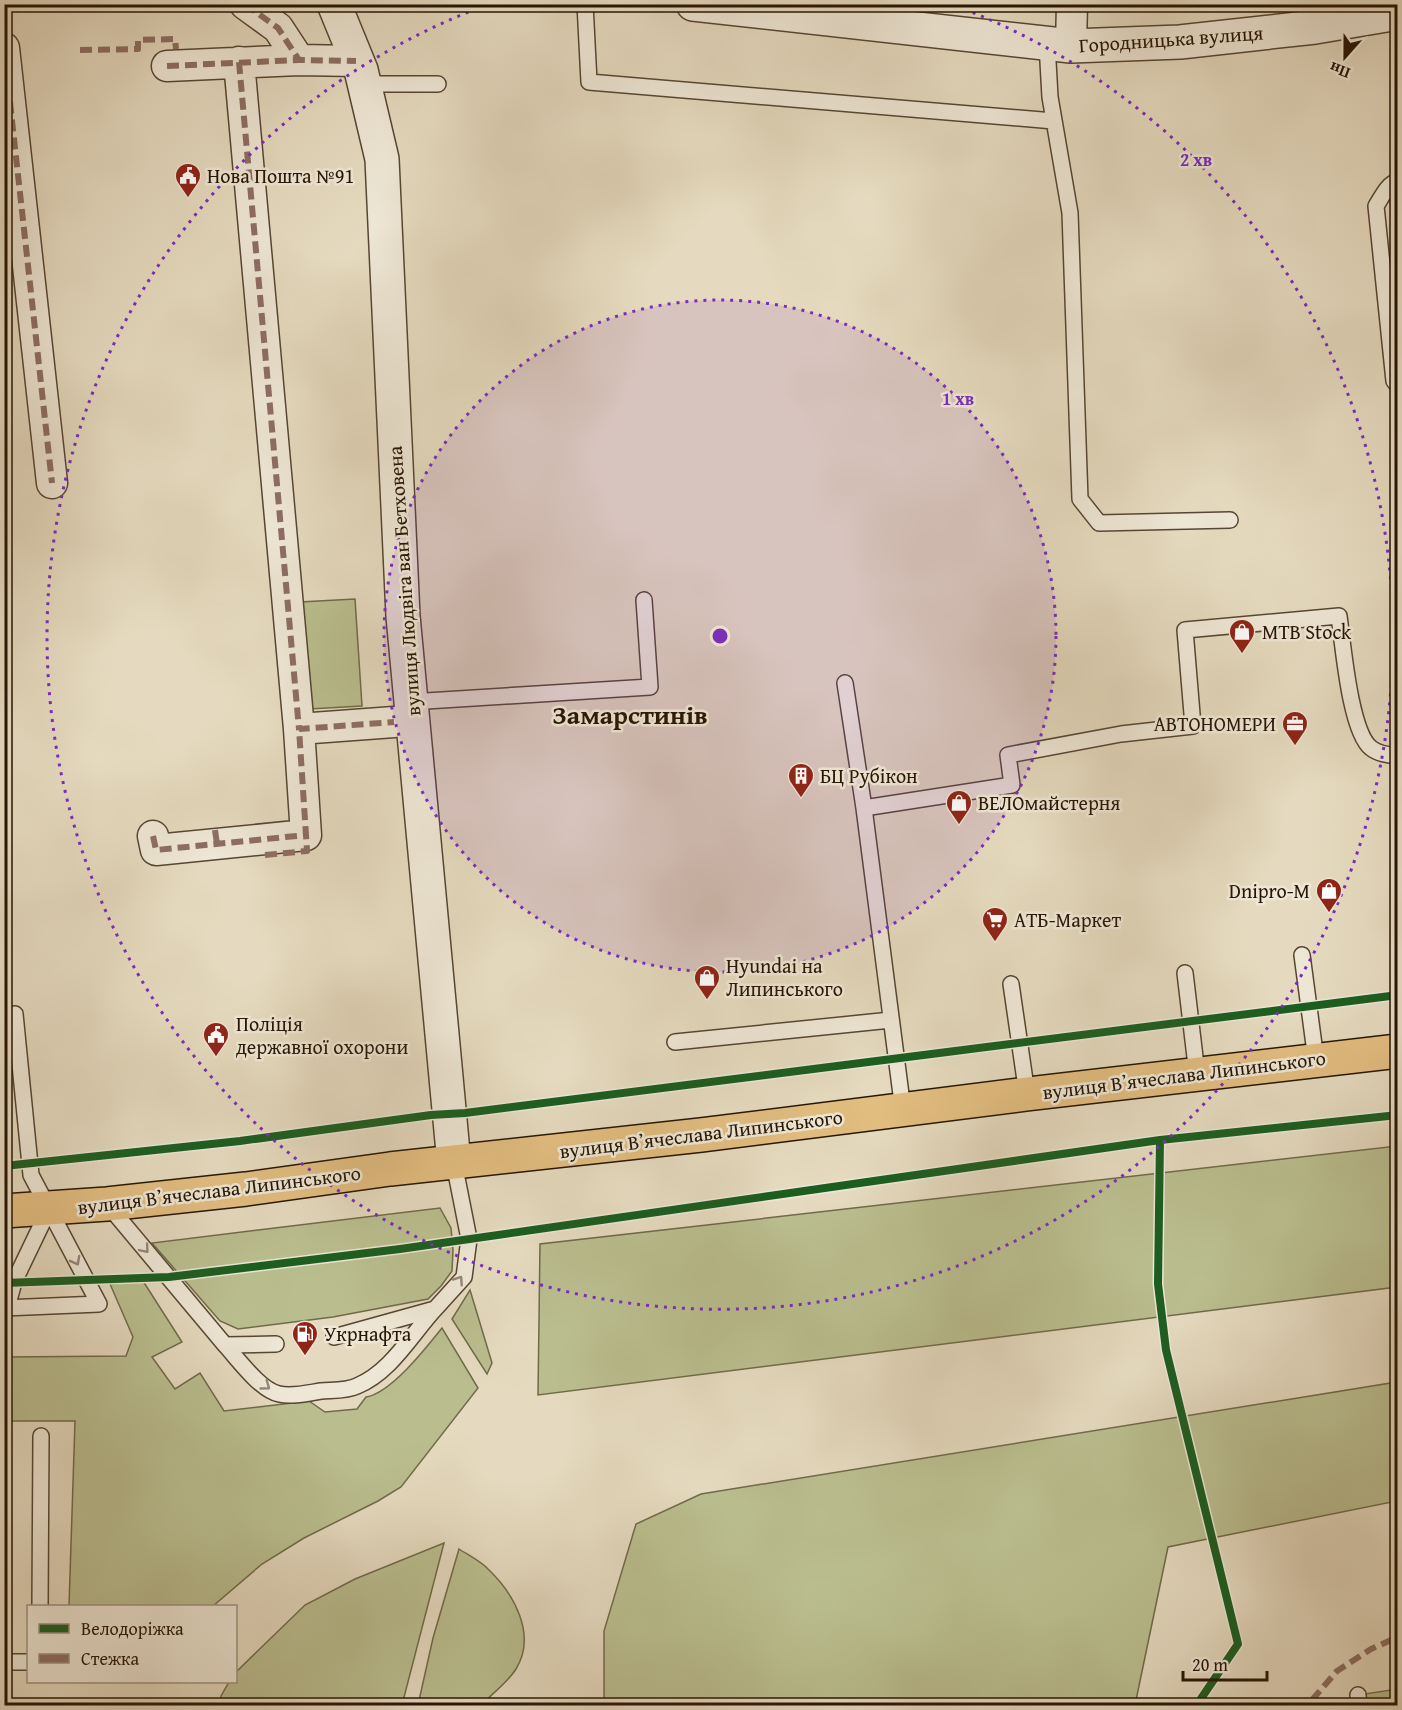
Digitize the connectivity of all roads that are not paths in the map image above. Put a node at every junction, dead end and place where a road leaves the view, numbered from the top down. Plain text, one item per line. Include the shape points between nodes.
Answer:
1 (244, 4) edge
2 (334, 4) edge
3 (585, 4) edge
4 (693, 4) edge
5 (1072, 4) edge
6 (1398, 13) edge
7 (1059, 45) junction
8 (4, 48) edge
9 (299, 60) junction
10 (239, 62) junction
11 (167, 66) dead end
12 (360, 72) junction
13 (438, 84) dead end
14 (1054, 121) junction
15 (1398, 181) edge
16 (1398, 386) edge
17 (52, 483) dead end
18 (1230, 520) dead end
19 (644, 600) dead end
20 (845, 683) dead end
21 (402, 712) junction
22 (299, 729) junction
23 (1398, 756) edge
24 (864, 808) junction
25 (306, 834) junction
26 (153, 836) dead end
27 (265, 855) dead end
28 (1302, 955) dead end
29 (1185, 973) dead end
30 (1011, 984) dead end
31 (15, 1014) dead end
32 (891, 1020) junction
33 (675, 1042) dead end
34 (1398, 1051) edge
35 (1316, 1060) junction
36 (1197, 1074) junction
37 (1027, 1094) junction
38 (903, 1110) junction
39 (454, 1163) junction
40 (107, 1204) junction
41 (49, 1209) junction
42 (4, 1210) edge
43 (6, 1308) edge
44 (435, 1309) junction
45 (334, 1337) dead end
46 (225, 1344) junction
47 (276, 1344) dead end
48 (41, 1436) dead end
49 (40, 1605) edge
50 (4, 1662) edge
51 (27, 1662) edge

1 - 9 street via 278,28
2 - 12 street, вулиця Людвіга ван Бетховена
3 - 14 lane via 589,82
4 - 7 street, Городницька вулиця
5 - 7 street
6 - 7 street, Городницька вулиця via 1180,42
7 - 14 lane via 1050,97
8 - 17 street
9 - 10 street
9 - 12 street
10 - 11 street
10 - 22 street
12 - 13 lane
12 - 21 street, вулиця Людвіга ван Бетховена via 382,159 403,616
14 - 18 lane via 1070,213 1080,499 1099,524
15 - 16 lane via 1385,190 1377,206 1394,381
19 - 21 lane via 651,687
20 - 24 lane
21 - 22 street
21 - 39 street, вулиця Людвіга ван Бетховена
22 - 25 street
23 - 24 lane via 1370,748 1362,736 1355,719 1339,616 1185,630 1193,726 1121,734 1008,755 1012,785
24 - 32 lane
25 - 26 street via 216,837 156,850
25 - 27 street via 307,851
28 - 35 lane
29 - 36 lane
30 - 37 lane
31 - 41 lane via 31,1175
32 - 33 lane
32 - 38 lane
34 - 35 main road, вулиця Вʼячеслава Липинського
35 - 36 main road, вулиця Вʼячеслава Липинського
36 - 37 main road, вулиця Вʼячеслава Липинського
37 - 38 main road, вулиця Вʼячеслава Липинського
38 - 39 main road, вулиця Вʼячеслава Липинського
39 - 40 main road, вулиця Вʼячеслава Липинського
44 -> 39 lane via 464,1277 470,1239
40 - 41 main road, вулиця Вʼячеслава Липинського
40 -> 46 lane
41 - 42 main road, вулиця Вʼячеслава Липинського
41 - 43 lane via 14,1282
41 -> 43 lane via 99,1304
44 - 45 lane
46 -> 44 lane via 260,1383 278,1394 355,1387 375,1376 398,1355
46 - 47 lane
48 - 49 lane
50 - 51 lane

